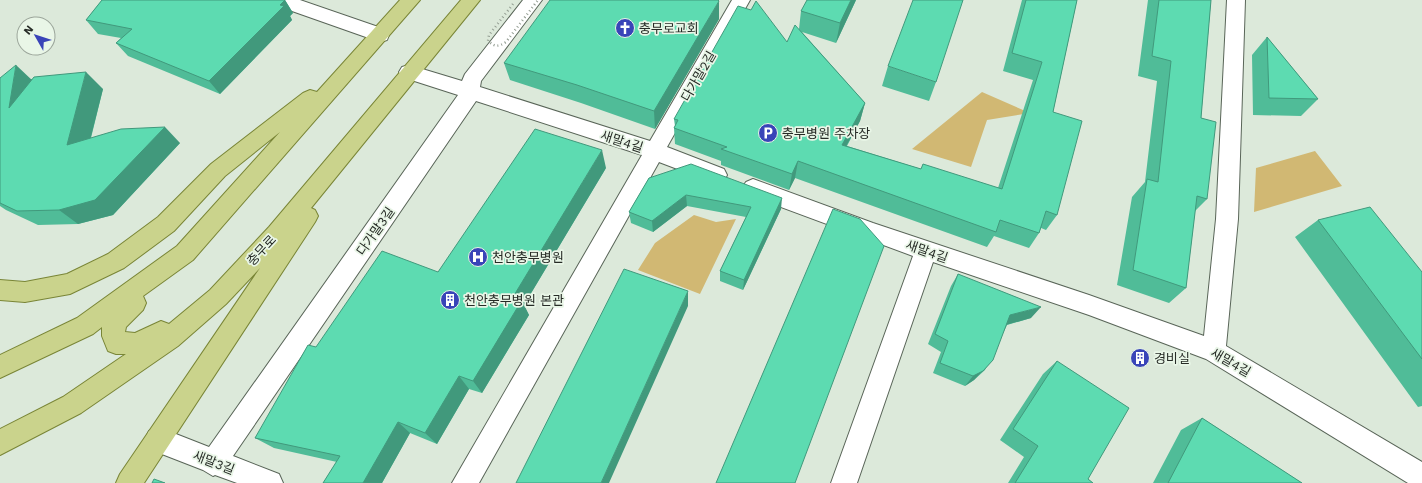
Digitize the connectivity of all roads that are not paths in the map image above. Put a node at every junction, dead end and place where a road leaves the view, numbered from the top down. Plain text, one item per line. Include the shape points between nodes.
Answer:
1 (281, 0) edge
2 (411, 0) edge
3 (471, 0) edge
4 (533, 0) edge
5 (741, 0) edge
6 (1236, 0) edge
7 (380, 35) junction
8 (356, 62) junction
9 (409, 72) junction
10 (469, 92) junction
11 (373, 117) junction
12 (654, 151) junction
13 (926, 251) junction
14 (185, 253) junction
15 (0, 290) edge
16 (218, 297) junction
17 (1214, 351) junction
18 (0, 366) edge
19 (158, 440) junction
20 (0, 442) edge
21 (213, 463) junction
22 (1422, 477) edge
23 (129, 483) edge
24 (270, 483) edge
25 (465, 483) edge
26 (844, 483) edge

1 - 7 street
2 - 7 main road
3 - 9 main road, 충무로
4 - 10 street, 다가말3길 via 472,79
5 - 12 street, 다가말2길
6 - 17 street via 1228,219
7 - 8 main road
8 - 14 main road
8 - 15 main road via 218,170 166,224 116,261 70,284 25,292
9 - 10 street, 새말4길
9 - 11 main road, 충무로
10 - 12 street, 새말4길
10 - 21 street, 다가말3길 via 468,97
11 - 16 main road, 충무로 via 276,234
11 - 19 main road
12 - 13 street, 새말4길
12 - 25 street, 다가말2길
13 - 17 street, 새말4길
13 - 26 street
14 - 16 main road via 114,324 112,334 116,343 137,344 149,339
14 - 18 main road via 85,326
16 - 20 main road, 충무로 via 170,338 72,405
17 - 22 street, 새말4길
19 - 21 street, 새말3길
19 - 23 main road
21 - 24 street, 새말3길

